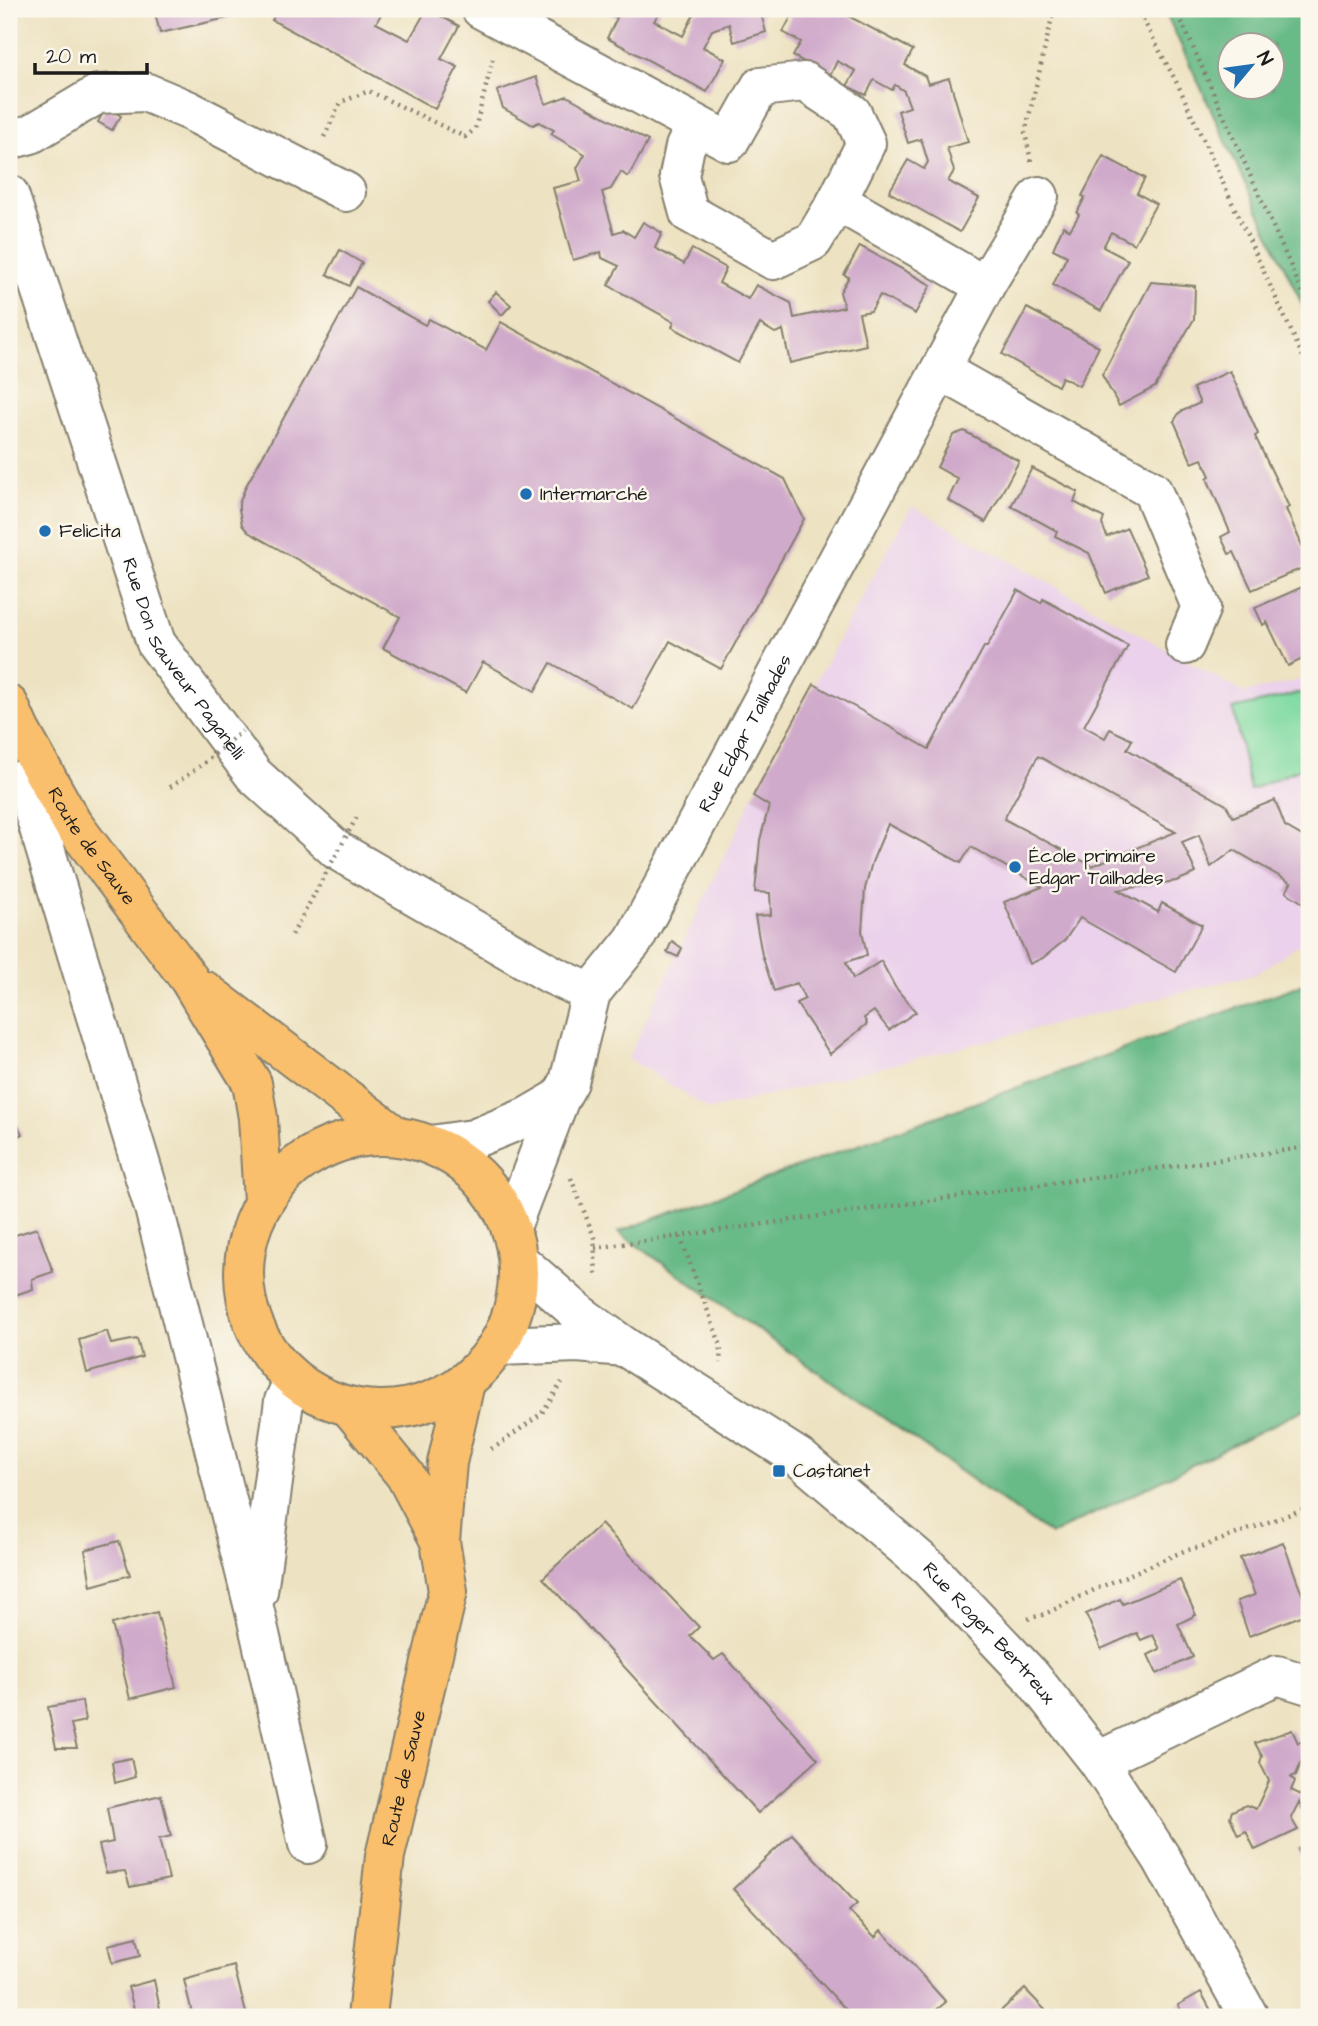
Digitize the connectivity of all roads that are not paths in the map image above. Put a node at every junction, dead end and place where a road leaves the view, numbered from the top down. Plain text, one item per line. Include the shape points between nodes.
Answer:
1 (492, 15) edge
2 (696, 125) junction
3 (9, 140) edge
4 (346, 192) dead end
5 (9, 194) edge
6 (1039, 196) road end
7 (837, 201) junction
8 (985, 286) junction
9 (940, 370) junction
10 (1185, 645) dead end
11 (9, 705) edge
12 (24, 779) dead end
13 (189, 979) junction
14 (591, 993) junction
15 (560, 1098) junction
16 (414, 1140) junction
17 (263, 1200) junction
18 (515, 1244) junction
19 (499, 1346) junction
20 (625, 1347) junction
21 (294, 1379) junction
22 (465, 1383) junction
23 (350, 1408) junction
24 (440, 1541) junction
25 (255, 1612) junction
26 (1309, 1685) edge
27 (1098, 1761) junction
28 (308, 1844) dead end
29 (366, 2017) edge
30 (1249, 2017) edge

1 - 2 street
2 - 7 street via 679,176 690,213 774,260 813,241
2 - 7 street via 729,142 760,88 806,82 852,113 866,144
3 - 4 street via 31,134 98,94 145,92
5 - 14 street, Rue Don Sauveur Paganelli via 156,643 254,775 338,852
6 - 8 street, Rue Edgar Tailhades
7 - 8 street
8 - 9 street, Rue Edgar Tailhades
9 - 10 street via 1152,490 1201,607
9 - 14 street, Rue Edgar Tailhades via 634,940
11 - 13 main road, Route de Sauve via 72,823
12 - 25 street via 154,1208
13 - 16 main road, Route de Sauve
13 - 17 main road, Route de Sauve via 252,1083
14 - 15 street, Rue Edgar Tailhades via 569,1082
15 - 16 street via 473,1139
15 - 18 street, Rue Edgar Tailhades
16 - 17 main road via 357,1137 320,1149 288,1170
16 - 18 main road, Route de Sauve via 466,1164 493,1192
17 - 21 main road via 246,1241 243,1284 254,1326 276,1363
18 - 19 main road via 515,1305
18 - 20 street, Rue Roger Bertreux via 582,1316
19 - 20 street, Rue Roger Bertreux via 577,1343
19 - 22 main road
20 - 27 street, Rue Roger Bertreux via 801,1460 928,1567 1031,1676
21 - 23 main road
21 - 25 street via 284,1401
22 - 23 main road via 430,1403 390,1411
22 - 24 main road, Route de Sauve via 447,1463
23 - 24 main road, Route de Sauve via 405,1475
24 - 29 main road, Route de Sauve via 448,1591 385,1856
25 - 28 street
26 - 27 street via 1278,1675
27 - 30 street, Rue Roger Bertreux via 1162,1859

